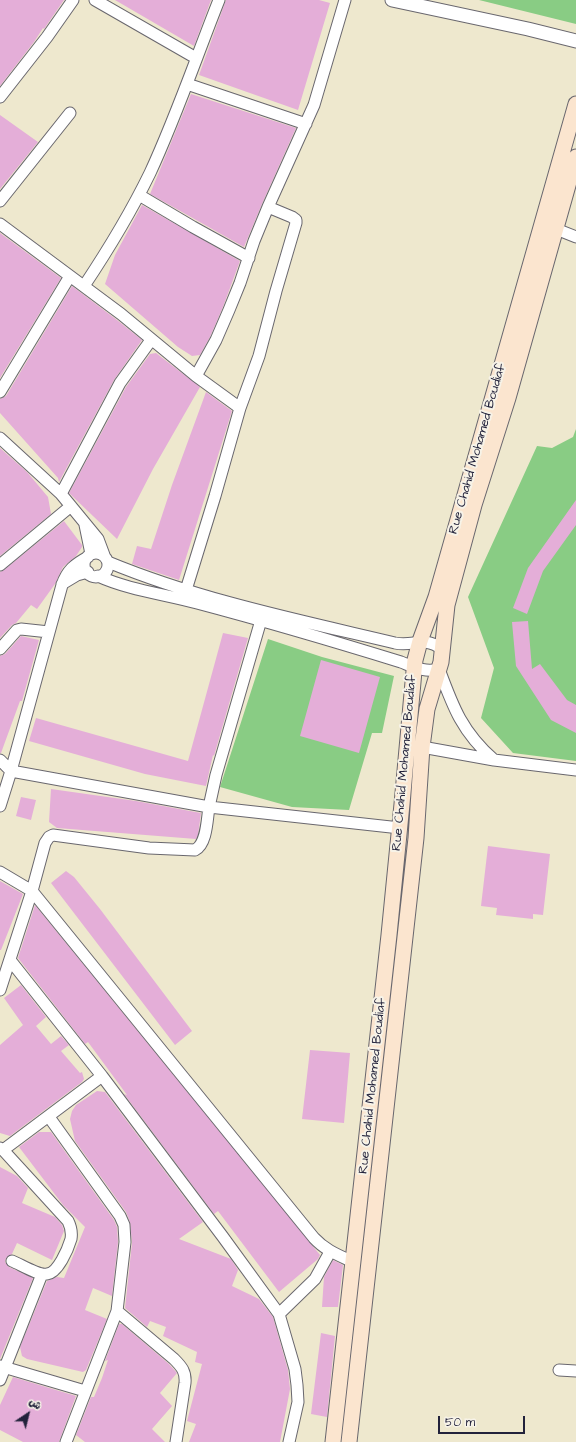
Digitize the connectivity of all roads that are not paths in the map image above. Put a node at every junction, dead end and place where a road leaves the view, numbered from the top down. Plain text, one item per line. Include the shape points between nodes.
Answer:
1 (73, 0) edge
2 (95, 0) edge
3 (219, 0) edge
4 (345, 0) edge
5 (392, 0) edge
6 (576, 41) edge
7 (196, 58) junction
8 (187, 84) junction
9 (0, 97) edge
10 (576, 104) edge
11 (70, 113) dead end
12 (306, 124) junction
13 (576, 157) edge
14 (139, 194) junction
15 (0, 201) edge
16 (268, 207) junction
17 (0, 224) edge
18 (556, 229) junction
19 (576, 237) edge
20 (249, 258) junction
21 (70, 276) junction
22 (84, 286) junction
23 (151, 340) junction
24 (196, 376) junction
25 (0, 392) edge
26 (240, 408) junction
27 (0, 438) edge
28 (61, 494) junction
29 (71, 506) junction
30 (85, 525) junction
31 (89, 556) junction
32 (106, 559) junction
33 (0, 566) edge
34 (93, 574) junction
35 (62, 585) junction
36 (186, 590) junction
37 (261, 620) junction
38 (49, 632) junction
39 (420, 641) junction
40 (0, 649) edge
41 (442, 649) junction
42 (414, 668) junction
43 (439, 669) junction
44 (422, 747) junction
45 (0, 760) edge
46 (494, 760) junction
47 (576, 770) edge
48 (11, 772) junction
49 (0, 806) edge
50 (209, 807) junction
51 (400, 828) junction
52 (0, 872) edge
53 (32, 891) junction
54 (10, 960) junction
55 (0, 990) edge
56 (102, 1076) junction
57 (49, 1117) junction
58 (2, 1149) edge
59 (330, 1252) junction
60 (12, 1261) dead end
61 (352, 1262) junction
62 (42, 1274) junction
63 (116, 1311) junction
64 (279, 1314) junction
65 (2, 1367) edge
66 (559, 1370) dead end
67 (576, 1371) edge
68 (0, 1380) edge
69 (85, 1391) junction
70 (66, 1442) edge
71 (176, 1442) edge
72 (289, 1442) edge
73 (333, 1442) edge
74 (349, 1442) edge

1 - 9 street
2 - 7 street
3 - 7 street
4 - 12 street
5 - 6 street
7 - 8 street
8 - 12 street
8 - 14 street
10 - 39 main road, Rue Chahid Mohamed Boudiaf via 436,597
11 - 15 street
12 - 16 street
13 - 18 main road, Rue Chahid Mohamed Boudiaf
14 - 20 street
14 - 22 street
16 - 20 street
16 - 26 street via 292,217 296,223 259,356
17 - 21 street
18 - 19 street
18 - 41 main road, Rue Chahid Mohamed Boudiaf via 446,605
20 - 24 street via 216,340
21 - 22 street
21 - 25 street
22 - 23 street
23 - 24 street
23 - 28 street via 120,383
24 - 26 street
26 - 36 street
27 - 28 street
28 - 29 street
29 - 30 street
29 - 33 street
30 - 31 street
30 - 32 street via 98,539
31 - 32 street via 100,553
31 - 34 street via 85,566
31 - 35 street via 67,573
32 - 34 street via 107,570 102,575
32 - 36 street via 140,575
34 - 35 street via 77,575
34 - 37 street via 122,585
35 - 38 street
36 - 39 street via 395,643
37 - 42 street via 397,660
37 - 50 street
38 - 40 street via 17,630
38 - 48 street
39 - 41 street via 429,642
39 - 42 main road, Rue Chahid Mohamed Boudiaf
41 - 43 main road, Rue Chahid Mohamed Boudiaf
42 - 43 street via 424,671
42 - 51 main road, Rue Chahid Mohamed Boudiaf
43 - 44 main road, Rue Chahid Mohamed Boudiaf via 428,704
43 - 46 street via 462,724
44 - 46 street
44 - 74 main road, Rue Chahid Mohamed Boudiaf via 416,838
45 - 48 street
46 - 47 street
48 - 49 street
48 - 50 street
50 - 51 street
50 - 53 street via 203,841 195,850 149,848 51,836 45,843
51 - 61 main road, Rue Chahid Mohamed Boudiaf
52 - 53 street
53 - 54 street
53 - 59 street via 314,1238
54 - 55 street
54 - 56 street
56 - 57 street
56 - 64 street
57 - 58 street
57 - 63 street via 124,1225 125,1242
58 - 62 street via 70,1226 71,1239 60,1263 54,1271
59 - 61 street
59 - 64 street via 315,1279
60 - 62 street
61 - 73 main road, Rue Chahid Mohamed Boudiaf
62 - 65 street
63 - 69 street
63 - 71 street via 183,1368 186,1377
64 - 72 street via 297,1385 298,1402
65 - 68 street
65 - 69 street
66 - 67 street
69 - 70 street

